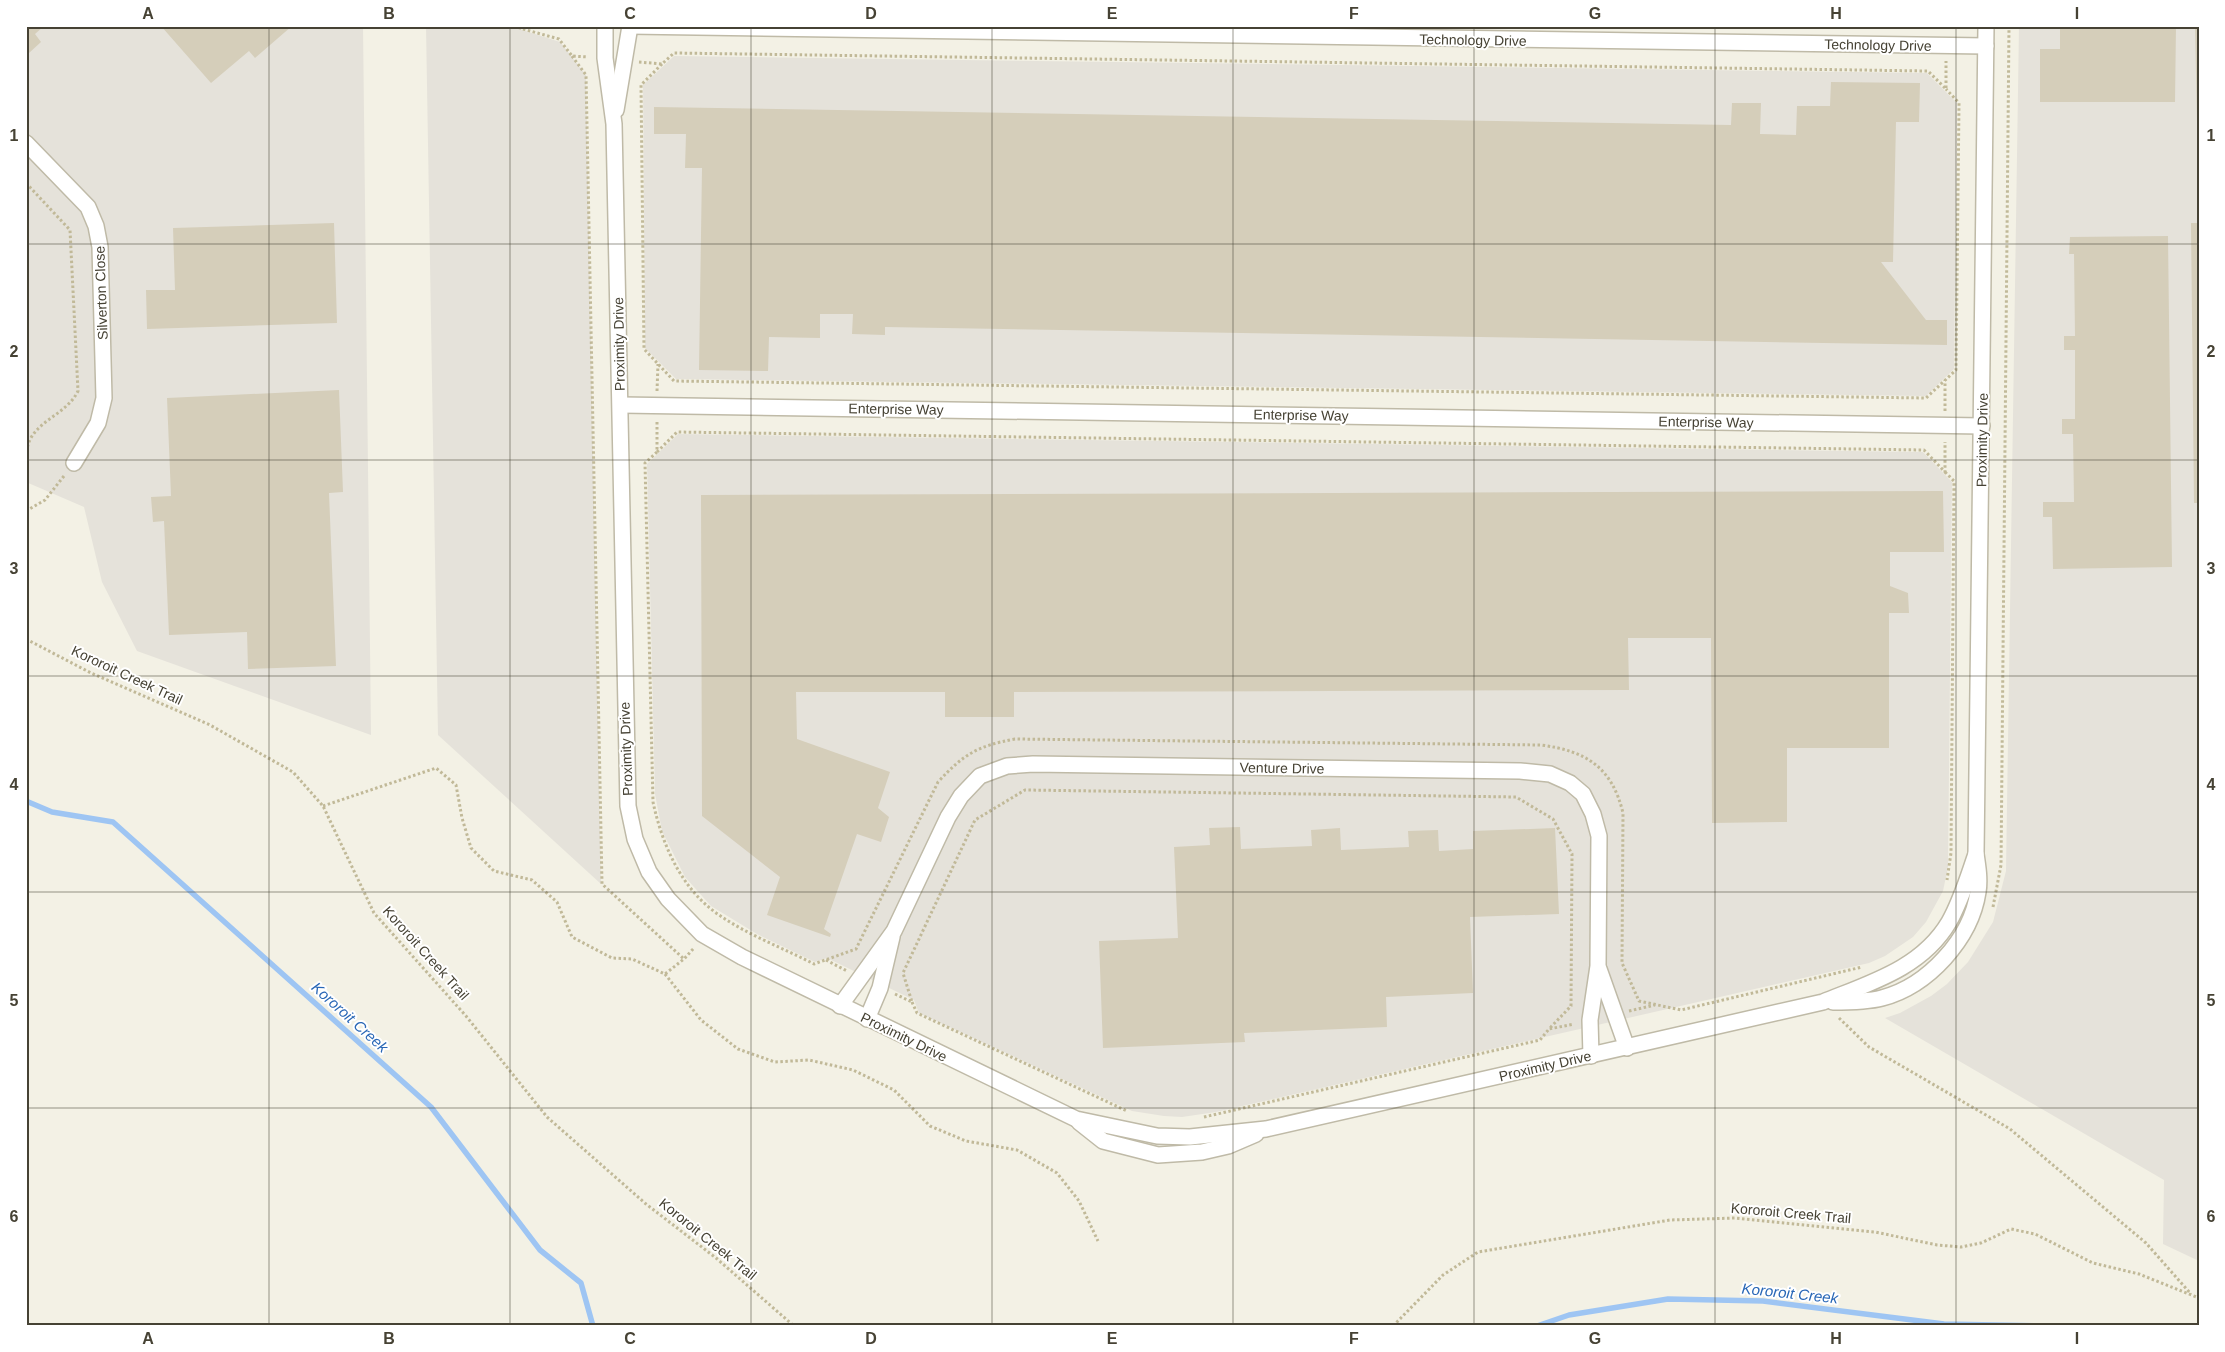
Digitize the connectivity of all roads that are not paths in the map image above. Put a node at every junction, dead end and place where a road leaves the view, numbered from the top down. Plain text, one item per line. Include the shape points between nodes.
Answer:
1 (605, 26) edge
2 (630, 26) edge
3 (1986, 26) edge
4 (1986, 46) junction
5 (614, 124) junction
6 (26, 142) edge
7 (621, 405) junction
8 (1982, 426) junction
9 (74, 463) road end
10 (894, 931) junction
11 (1598, 966) junction
12 (840, 1006) junction
13 (867, 1019) junction
14 (1627, 1048) junction
15 (1591, 1056) junction

1 - 5 street, Proximity Drive via 605,58
2 - 4 street, Technology Drive
2 - 5 street, Proximity Drive
3 - 4 street, Proximity Drive
4 - 8 street, Proximity Drive
5 - 7 street, Proximity Drive
6 - 9 street, Silverton Close via 88,207 100,247 104,398 98,423
7 - 8 street, Enterprise Way
7 - 12 street, Proximity Drive via 628,806 635,839 649,872 668,899 702,934
8 - 14 street, Proximity Drive via 1976,854 1950,920 1927,950 1898,970 1823,1002
10 - 11 street, Venture Drive via 961,796 980,776 1008,766 1520,771 1550,774 1570,783 1583,794 1593,814 1599,836
10 - 12 street, Venture Drive
10 - 13 street, Venture Drive via 880,988
11 - 14 street, Venture Drive
11 - 15 street, Venture Drive via 1590,1020
12 - 13 street, Proximity Drive
13 - 15 street, Proximity Drive via 1076,1119 1157,1136 1190,1137 1266,1129
14 - 15 street, Proximity Drive

